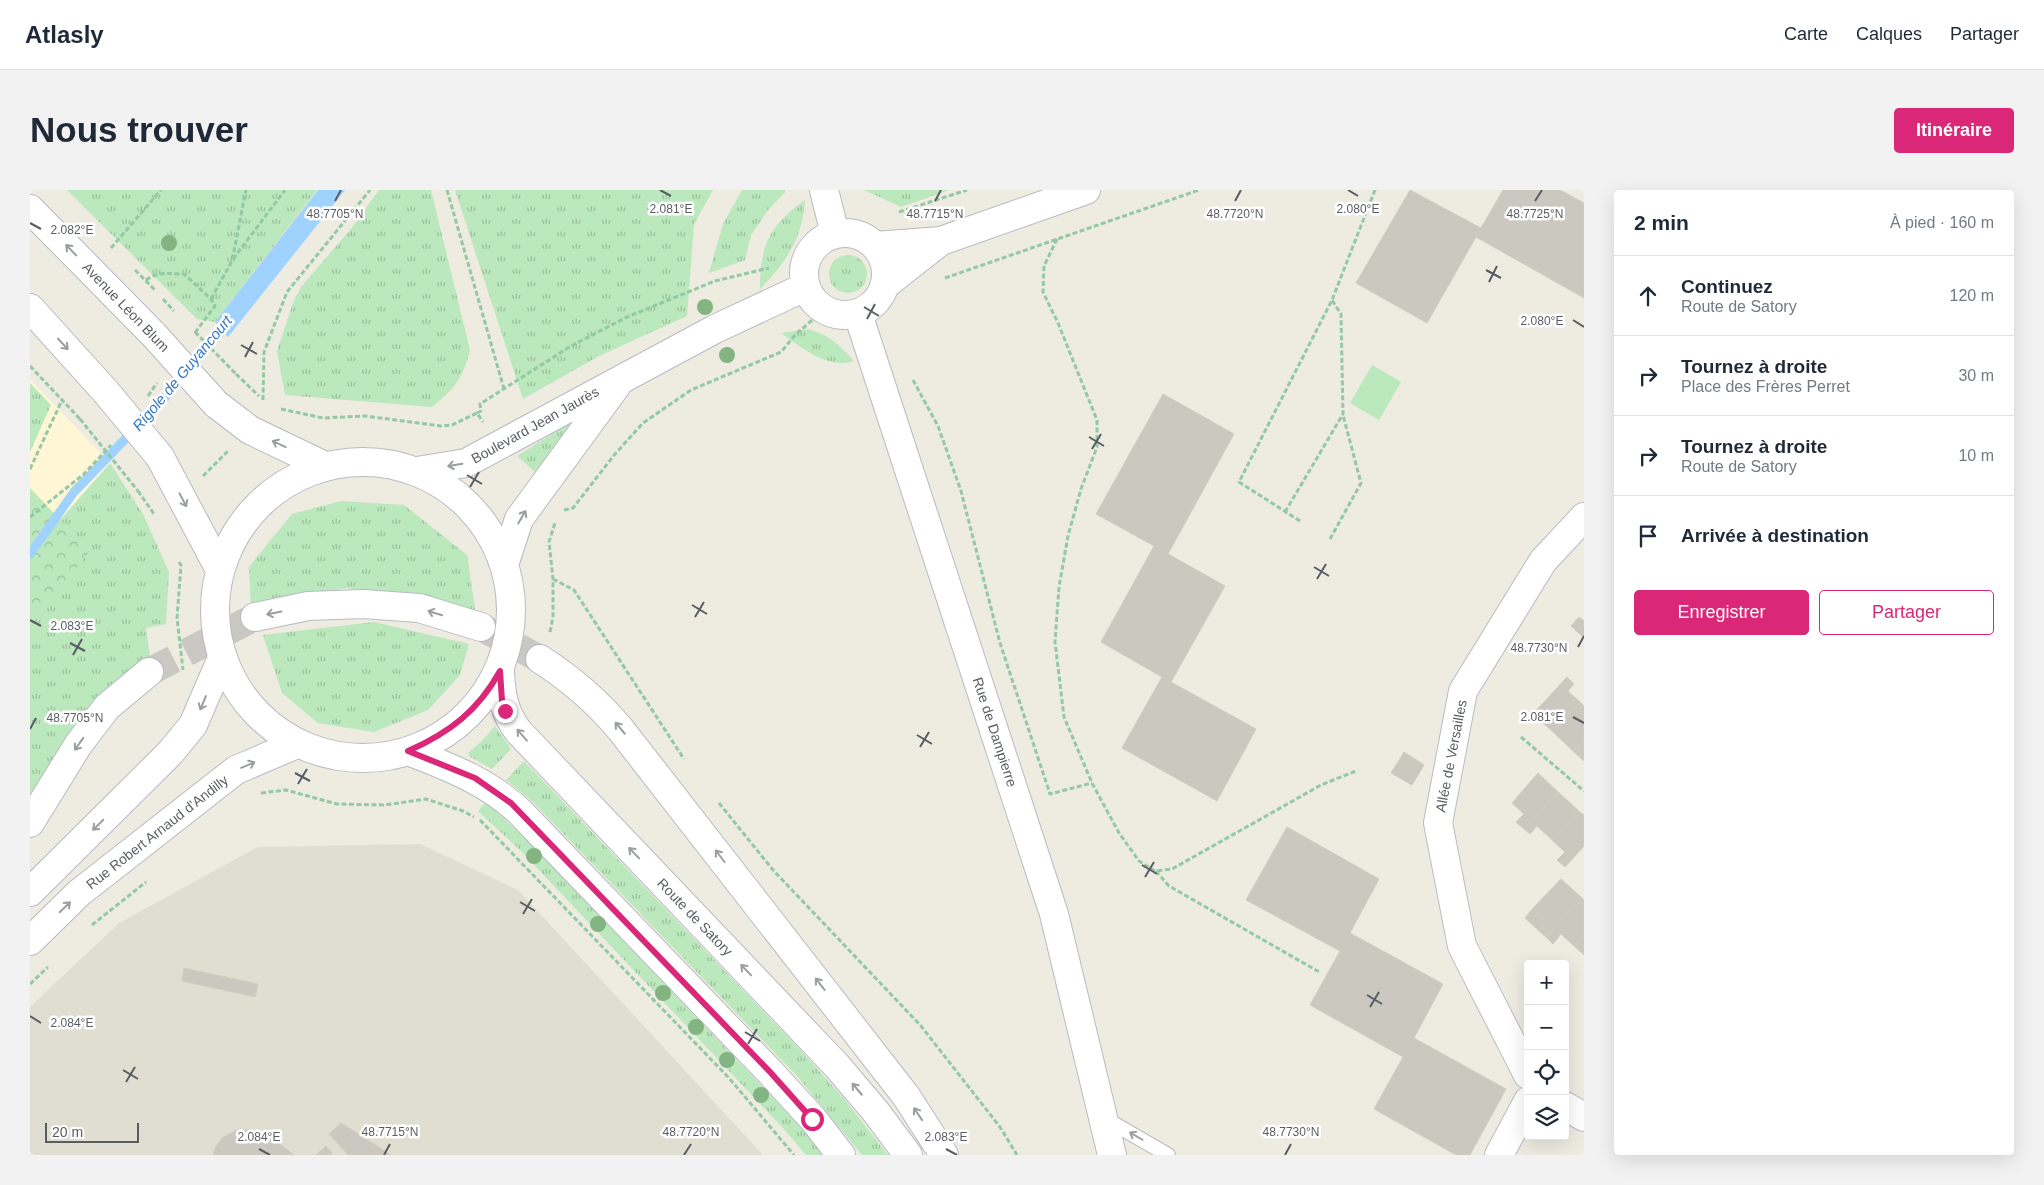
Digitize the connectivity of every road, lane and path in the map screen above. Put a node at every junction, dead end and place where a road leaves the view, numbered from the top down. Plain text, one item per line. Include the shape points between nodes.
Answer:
1 (160, 190) edge
2 (246, 190) edge
3 (285, 190) edge
4 (370, 190) edge
5 (448, 190) edge
6 (824, 190) edge
7 (967, 190) edge
8 (1086, 190) edge
9 (1199, 190) edge
10 (1375, 190) edge
11 (30, 208) edge
12 (836, 234) junction
13 (1057, 239) junction
14 (941, 241) junction
15 (870, 242) junction
16 (112, 248) dead end
17 (806, 259) junction
18 (232, 261) junction
19 (941, 279) dead end
20 (146, 280) dead end
21 (885, 285) junction
22 (805, 287) junction
23 (163, 299) dead end
24 (211, 299) junction
25 (1332, 300) junction
26 (30, 308) edge
27 (824, 310) junction
28 (176, 313) dead end
29 (858, 314) junction
30 (190, 327) dead end
31 (192, 337) dead end
32 (30, 366) edge
33 (163, 376) dead end
34 (911, 376) dead end
35 (622, 378) junction
36 (504, 389) junction
37 (146, 399) dead end
38 (62, 400) junction
39 (263, 400) junction
40 (477, 413) dead end
41 (1343, 414) junction
42 (250, 430) junction
43 (117, 438) dead end
44 (323, 465) junction
45 (30, 469) edge
46 (417, 471) junction
47 (181, 497) junction
48 (558, 512) dead end
49 (1284, 512) junction
50 (30, 517) edge
51 (1584, 518) edge
52 (1300, 521) dead end
53 (1330, 539) dead end
54 (177, 557) dead end
55 (504, 562) junction
56 (220, 570) junction
57 (256, 617) tunnel mouth
58 (553, 617) dead end
59 (482, 627) tunnel mouth
60 (222, 658) junction
61 (540, 659) tunnel mouth
62 (500, 671) junction
63 (149, 672) tunnel mouth
64 (180, 679) dead end
65 (1521, 737) dead end
66 (297, 744) junction
67 (408, 751) junction
68 (687, 763) dead end
69 (236, 770) junction
70 (1356, 770) dead end
71 (1092, 783) junction
72 (1584, 791) edge
73 (718, 802) dead end
74 (30, 823) edge
75 (1155, 871) junction
76 (153, 876) dead end
77 (30, 892) edge
78 (85, 931) dead end
79 (30, 940) edge
80 (51, 964) dead end
81 (1321, 973) dead end
82 (30, 984) edge
83 (1524, 1067) edge
84 (1524, 1108) edge
85 (1569, 1108) edge
86 (1104, 1117) junction
87 (1584, 1117) edge
88 (794, 1155) edge
89 (841, 1155) edge
90 (908, 1155) edge
91 (944, 1155) edge
92 (1017, 1155) edge
93 (1112, 1155) edge
94 (1168, 1155) edge
95 (1499, 1155) edge

1 - 16 path
2 - 18 path
3 - 18 path
4 - 39 path via 287,292 264,352
5 - 36 path
6 - 12 main road
7 - 15 path via 878,219
8 - 14 main road
9 - 13 path
10 - 25 path
42 -> 11 main road, Avenue Léon Blum, bridge via 216,404 154,335
12 - 15 main road via 850,233
12 - 17 main road via 814,247
13 - 19 path
13 - 71 path via 1044,266 1043,292 1097,420 1098,447 1081,489 1068,536 1059,587 1055,642 1064,717
14 - 15 main road
14 - 21 main road
15 - 21 main road via 882,257
17 - 22 main road
17 - 36 path via 715,281 627,317 571,346
18 - 24 path
20 - 24 path via 160,274 184,274
21 - 29 main road via 870,307
22 - 27 main road via 813,301
22 - 35 main road, Boulevard Jean Jaurès
23 - 28 path, bridge
24 - 31 path via 215,306
25 - 41 path via 1341,314
25 - 49 path via 1239,482
26 -> 47 main road, bridge via 160,457
27 - 29 main road via 837,315
27 - 48 path via 781,352 691,390 643,423 573,508
29 - 86 main road, Rue de Dampierre via 1054,914
30 - 39 path, bridge
32 - 38 path
33 - 37 path
34 - 71 path via 938,426 961,492 1000,643 1050,794
35 -> 46 main road, Boulevard Jean Jaurès via 466,464
55 -> 35 main road, Boulevard Jean Jaurès via 520,519
36 - 40 path via 480,404 481,411
38 - 45 path
38 - 47 path, bridge via 157,518
39 - 42 path via 271,408
41 - 49 path
41 - 53 path via 1362,483
44 -> 42 main road, Avenue Léon Blum
42 - 47 path
43 - 50 path via 84,474
44 - 46 main road via 376,462 406,466
44 - 56 main road via 287,482 258,505 227,548
46 - 55 main road via 445,487 472,512 484,525
47 -> 56 main road
49 - 52 path
51 - 83 main road, Allée de Versailles via 1543,561 1463,691 1438,823 1462,946
54 - 64 path via 181,565 178,618 184,670
55 - 62 main road via 512,623
56 - 60 main road via 214,615
59 -> 57 main road via 418,608 363,604 308,606
58 - 68 path via 553,579 574,590
60 - 66 main road via 230,678 252,709 264,722
60 -> 77 main road via 193,726 170,753
91 -> 61 main road via 900,1088 621,730 586,692
62 - 67 main road via 480,702 463,719 433,740
90 -> 62 main road, Route de Satory via 837,1066 518,731 502,701
63 -> 74 main road via 107,707 78,745
65 - 72 path
66 - 67 main road via 332,756 350,758 389,756
69 -> 66 main road, Rue Robert Arnaud d'Andilly
67 - 89 main road via 475,778 520,812 771,1073
79 -> 69 main road, Rue Robert Arnaud d'Andilly via 79,893
69 - 88 path via 256,794 286,790 337,804 385,805 426,799 479,820 729,1078
70 - 75 path via 1320,785 1172,869
71 - 75 path via 1139,861
73 - 92 path via 773,870 922,1026 1000,1127
75 - 81 path via 1169,886
76 - 78 path
80 - 82 path
84 - 95 main road
85 - 87 main road
86 - 93 main road, Rue de Dampierre
94 -> 86 lane

